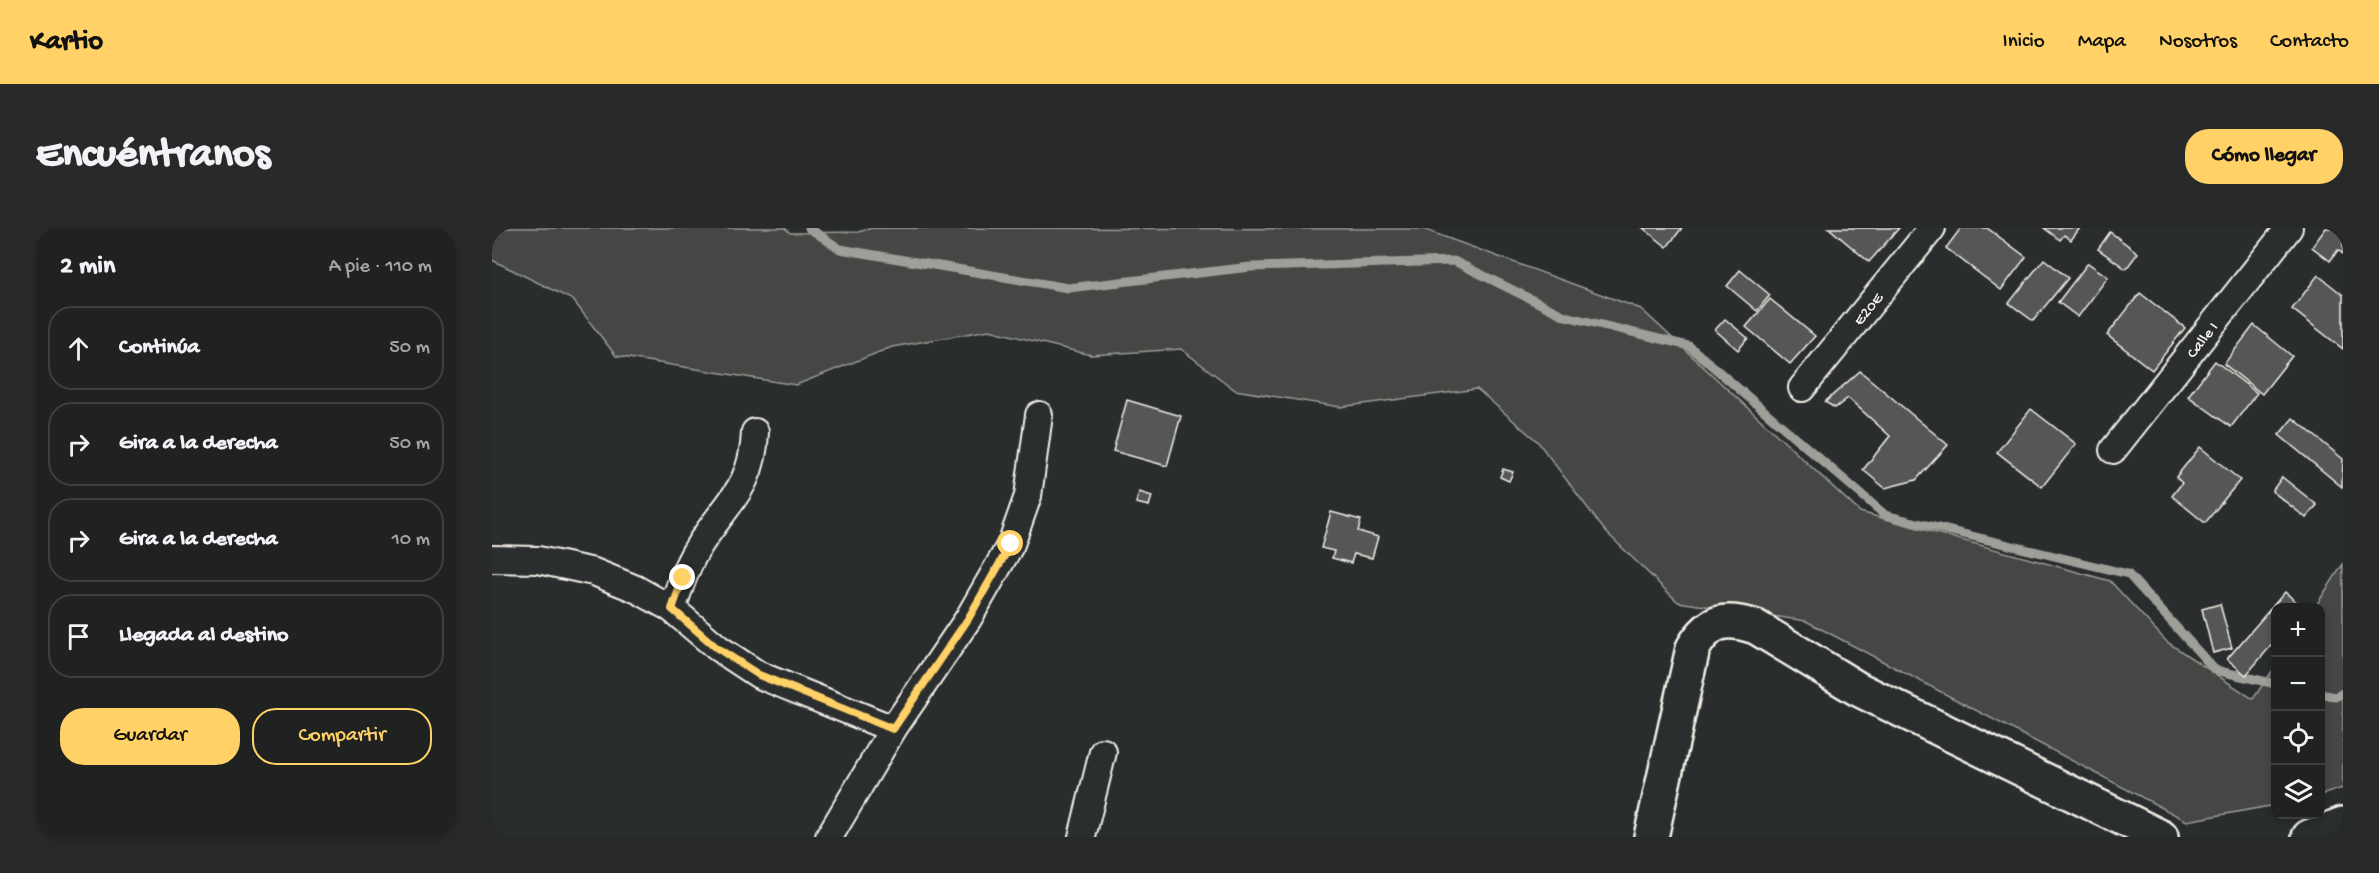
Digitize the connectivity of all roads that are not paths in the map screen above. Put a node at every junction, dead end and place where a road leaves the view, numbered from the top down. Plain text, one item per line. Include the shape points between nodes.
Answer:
1 (1932, 228) edge
2 (2289, 228) edge
3 (1802, 388) dead end
4 (1039, 416) dead end
5 (755, 432) dead end
6 (2113, 450) dead end
7 (492, 560) edge
8 (672, 609) junction
9 (893, 729) junction
10 (1103, 752) dead end
11 (2343, 824) edge
12 (829, 837) edge
13 (1083, 837) edge
14 (1651, 837) edge
15 (2161, 837) edge
16 (2309, 837) edge

1 - 3 street, E20E
2 - 6 street, Calle I
4 - 9 street via 1028,496 1011,544 968,619
5 - 8 street via 744,485 695,552
7 - 8 street via 538,560 594,573 636,589
8 - 9 street via 717,648 759,675
9 - 12 street
10 - 13 street
11 - 16 street
14 - 15 street via 1693,648 1704,629 1738,621 1756,627 1858,689

